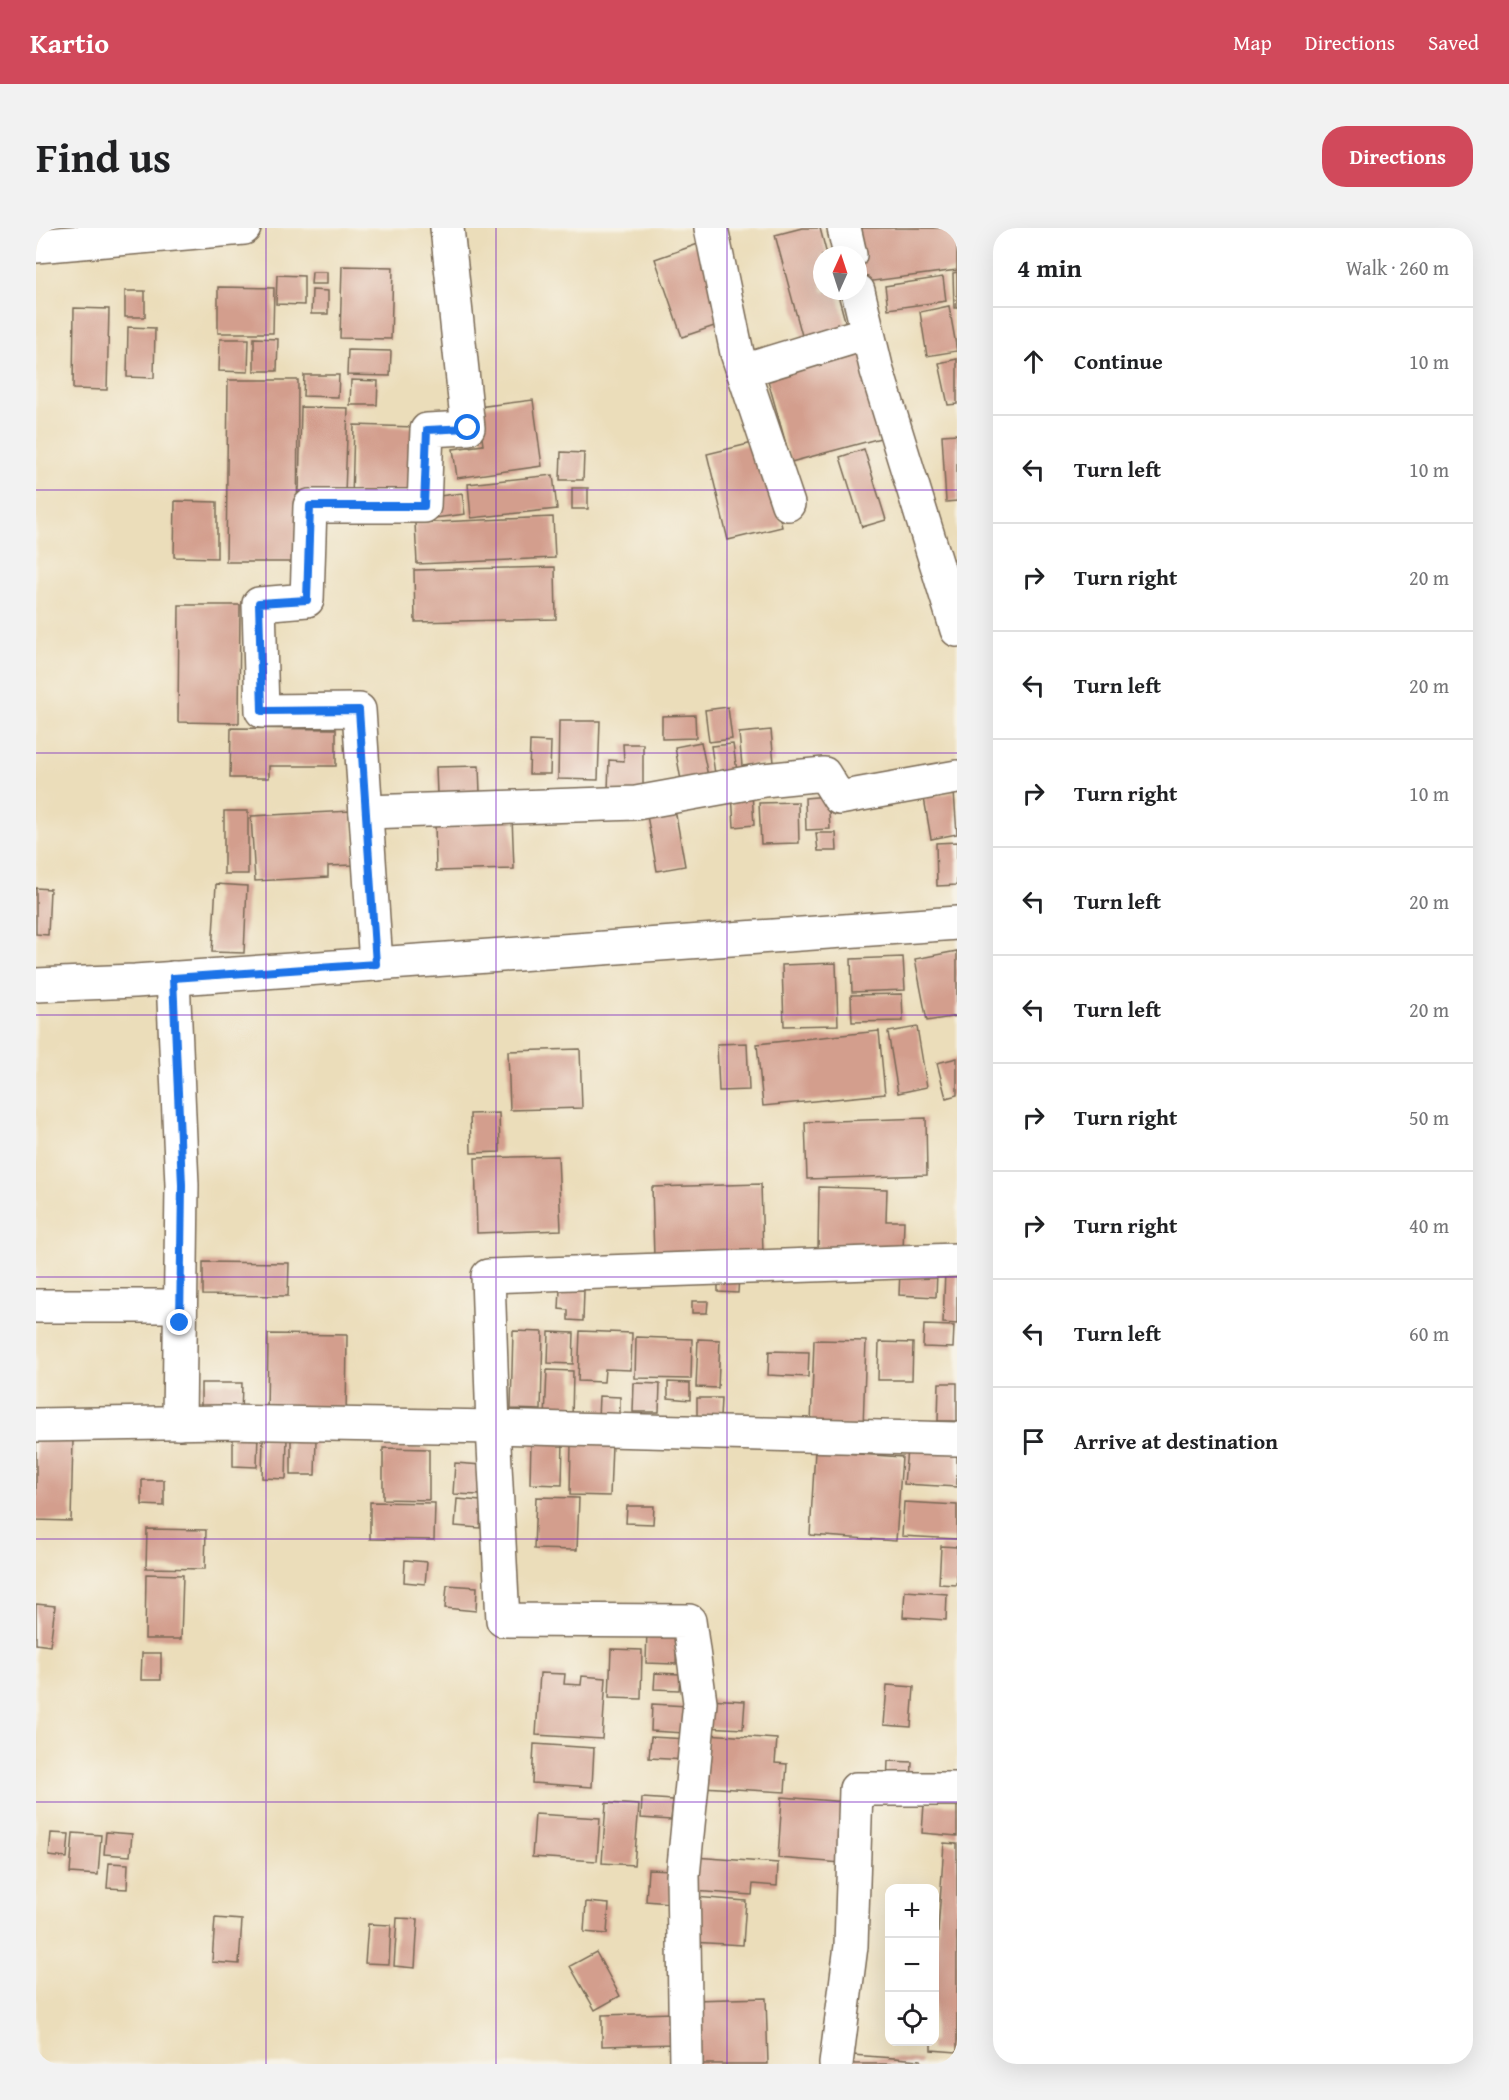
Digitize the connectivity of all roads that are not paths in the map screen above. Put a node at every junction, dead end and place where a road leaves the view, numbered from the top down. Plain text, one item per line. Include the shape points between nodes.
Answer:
1 (244, 228) edge
2 (447, 228) edge
3 (711, 228) edge
4 (844, 228) edge
5 (36, 246) edge
6 (848, 246) edge
7 (860, 300) edge
8 (867, 333) junction
9 (743, 371) junction
10 (788, 504) dead end
11 (957, 630) edge
12 (957, 777) edge
13 (366, 812) junction
14 (957, 923) edge
15 (376, 964) junction
16 (173, 978) junction
17 (36, 985) edge
18 (957, 1260) edge
19 (36, 1306) edge
20 (180, 1306) junction
21 (179, 1423) junction
22 (36, 1425) edge
23 (493, 1428) junction
24 (957, 1439) edge
25 (957, 1789) edge
26 (686, 2064) edge
27 (836, 2064) edge

1 - 5 street
2 - 13 street via 468,428 427,430 424,506 310,506 307,600 259,603 262,711 359,710
3 - 9 street
4 - 6 street
7 - 8 street
8 - 9 street
8 - 11 street
9 - 10 street
12 - 13 street via 839,798 824,774 764,780 636,803
13 - 15 street
14 - 15 street
15 - 16 street
16 - 17 street
16 - 20 street via 182,1185
18 - 23 street via 488,1276
19 - 20 street
20 - 21 street
21 - 22 street
21 - 23 street
23 - 24 street
23 - 26 street via 503,1620 689,1621 700,1702 683,1876
25 - 27 street via 856,1789 851,1946

